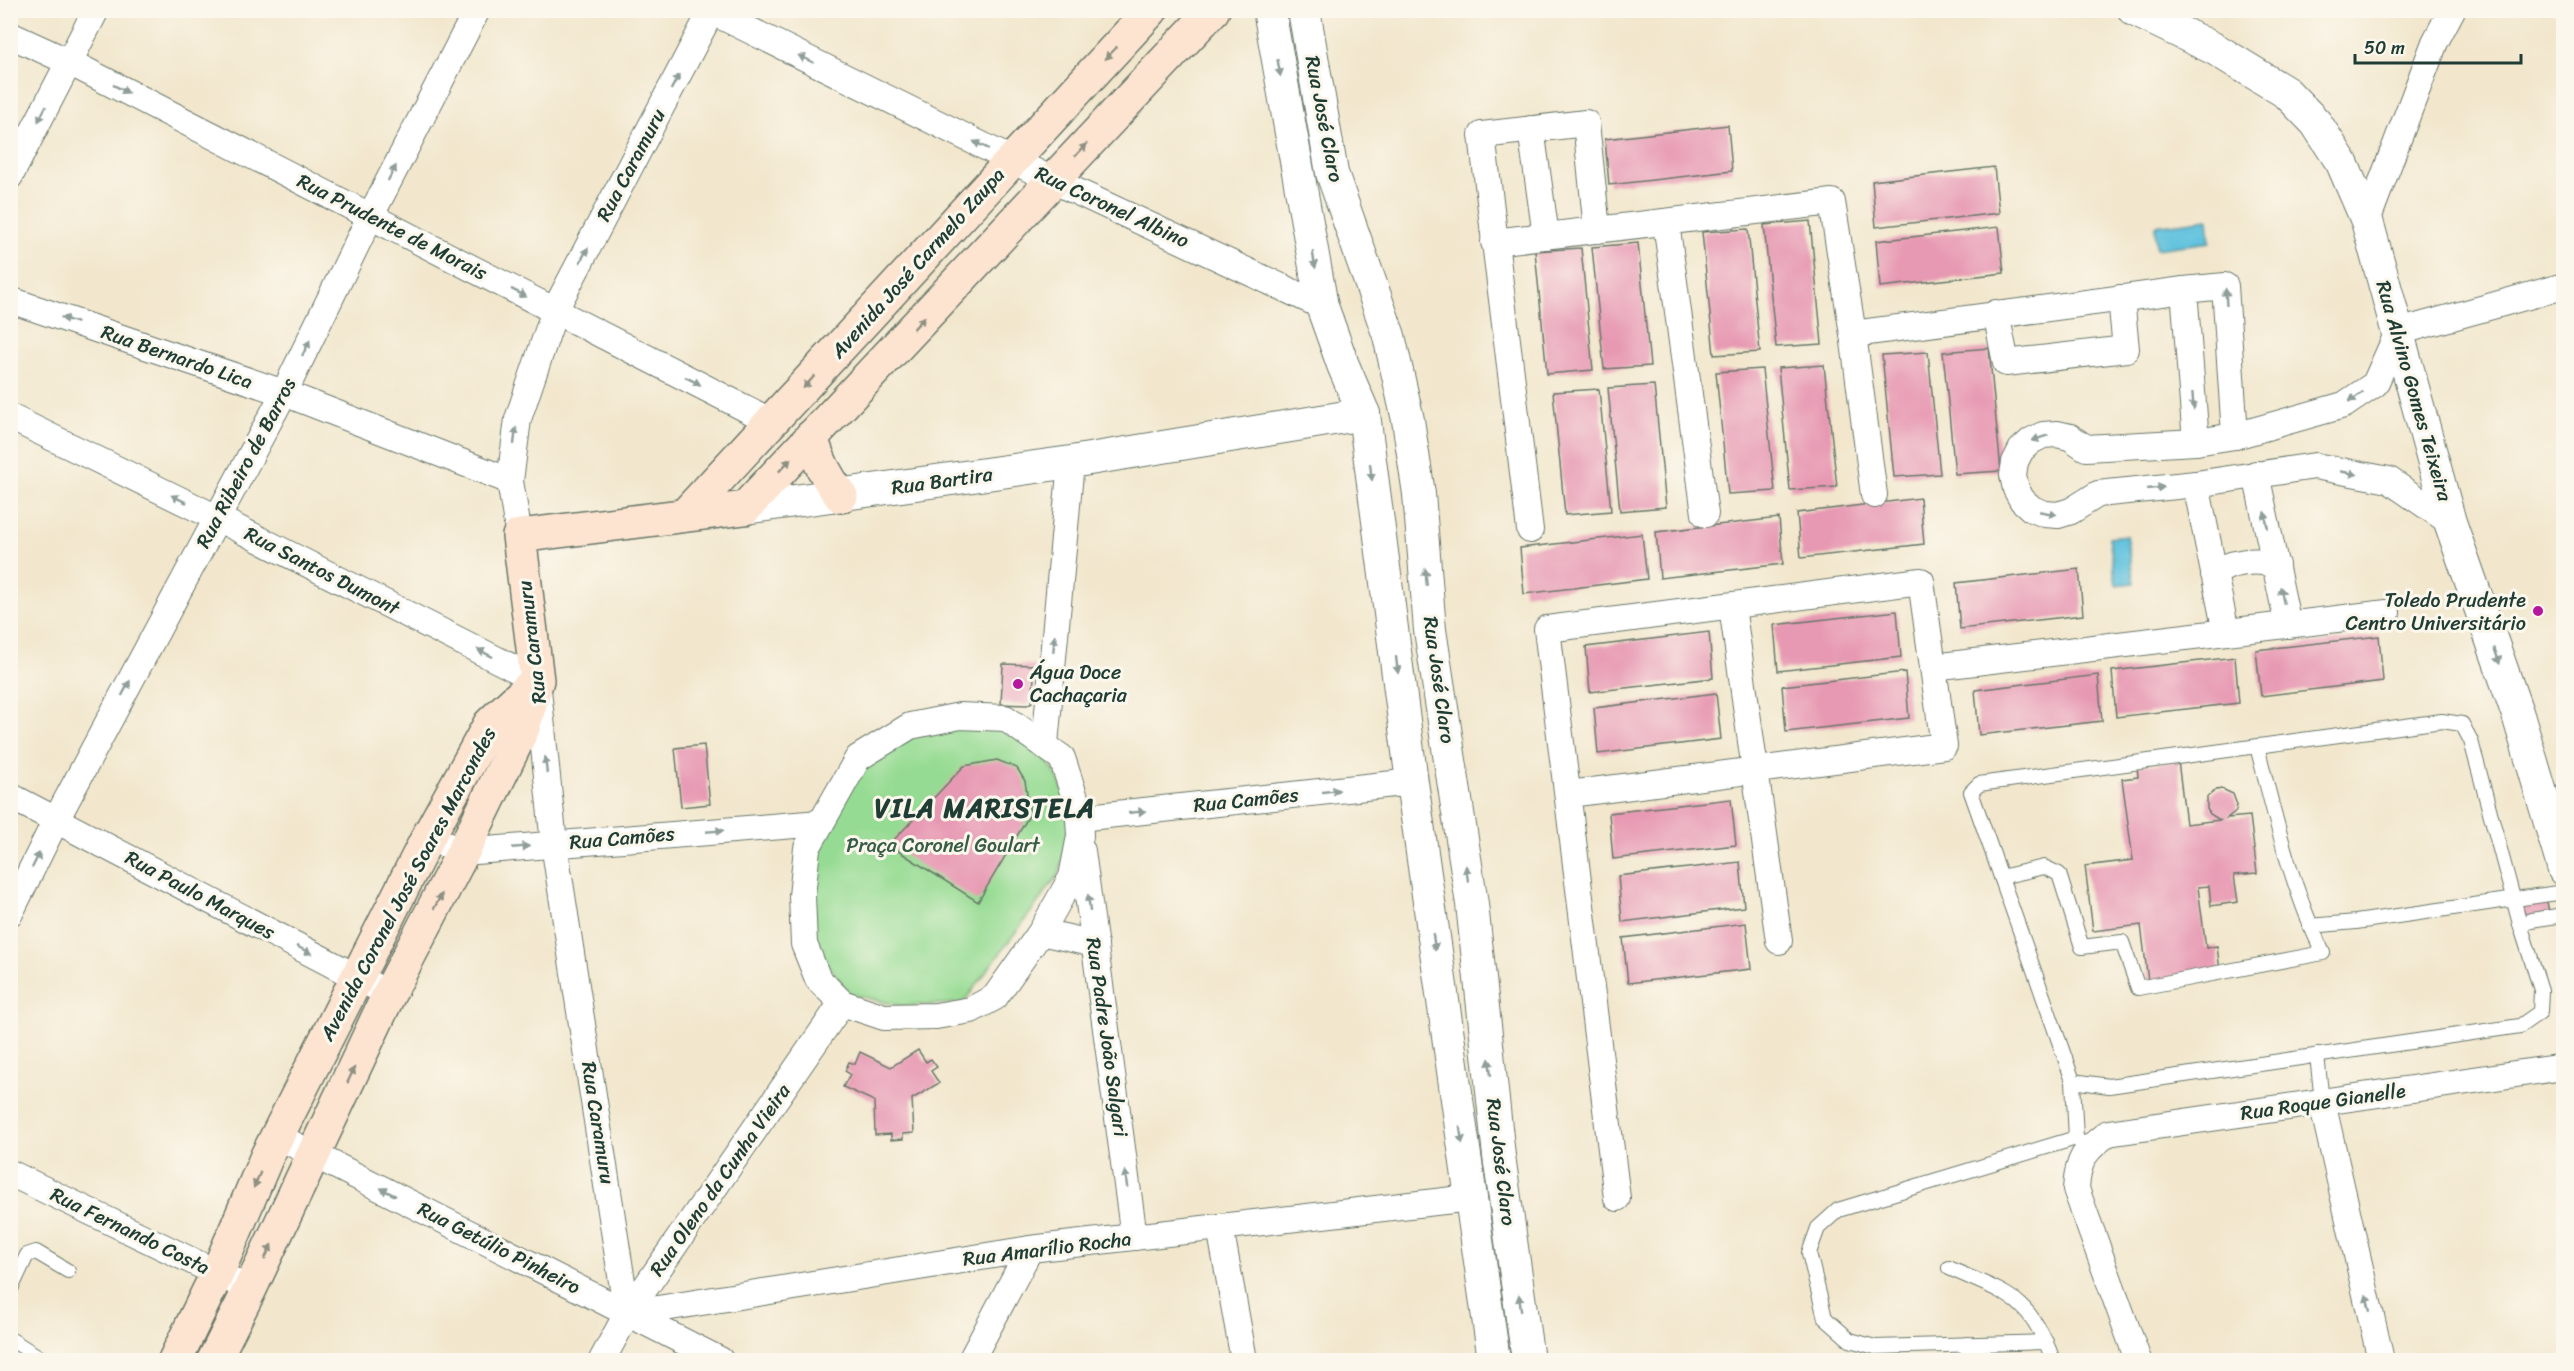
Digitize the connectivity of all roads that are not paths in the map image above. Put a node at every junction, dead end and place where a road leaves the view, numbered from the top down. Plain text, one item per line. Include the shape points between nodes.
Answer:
1 (96, 10) edge
2 (477, 10) edge
3 (1151, 10) edge
4 (1213, 10) edge
5 (1269, 10) edge
6 (1304, 10) edge
7 (2134, 10) edge
8 (2452, 10) edge
9 (711, 11) edge
10 (10, 35) edge
11 (69, 62) junction
12 (1531, 129) junction
13 (1012, 160) junction
14 (10, 176) edge
15 (1052, 180) junction
16 (370, 217) junction
17 (2367, 221) junction
18 (1666, 222) junction
19 (1597, 230) junction
20 (1546, 236) junction
21 (1494, 242) junction
22 (2564, 286) edge
23 (2184, 290) junction
24 (2121, 298) junction
25 (10, 300) edge
26 (1322, 306) junction
27 (555, 310) junction
28 (1996, 313) junction
29 (2398, 332) junction
30 (1853, 334) junction
31 (2230, 362) junction
32 (2190, 368) junction
33 (284, 393) junction
34 (1364, 414) junction
35 (10, 417) edge
36 (772, 422) junction
37 (2235, 436) junction
38 (811, 437) junction
39 (2196, 442) junction
40 (1071, 462) junction
41 (2256, 474) junction
42 (510, 481) junction
43 (2196, 484) junction
44 (1874, 495) dead end
45 (841, 496) junction
46 (745, 508) junction
47 (1705, 514) dead end
48 (685, 515) junction
49 (217, 518) junction
50 (2451, 522) junction
51 (1530, 530) dead end
52 (519, 536) junction
53 (2276, 565) junction
54 (2214, 574) junction
55 (1732, 606) junction
56 (2387, 613) dead end
57 (2288, 625) junction
58 (2226, 632) junction
59 (1933, 667) junction
60 (537, 680) junction
61 (1045, 744) junction
62 (2257, 746) junction
63 (1753, 770) junction
64 (1412, 782) junction
65 (1569, 794) junction
66 (10, 796) edge
67 (56, 820) junction
68 (820, 823) junction
69 (1080, 827) junction
70 (428, 837) junction
71 (554, 844) junction
72 (463, 852) junction
73 (2564, 870) edge
74 (2001, 877) junction
75 (2564, 892) edge
76 (2514, 899) junction
77 (10, 913) edge
78 (2564, 915) edge
79 (2520, 924) junction
80 (2310, 926) junction
81 (1041, 933) junction
82 (1779, 941) dead end
83 (1095, 944) junction
84 (357, 977) junction
85 (389, 994) junction
86 (842, 1003) junction
87 (2318, 1055) junction
88 (2564, 1066) edge
89 (2073, 1081) junction
90 (2322, 1102) junction
91 (277, 1136) junction
92 (2082, 1143) junction
93 (313, 1154) junction
94 (10, 1173) edge
95 (1470, 1198) junction
96 (1617, 1198) dead end
97 (1220, 1227) junction
98 (1134, 1238) junction
99 (1030, 1249) junction
100 (1949, 1268) dead end
101 (68, 1271) dead end
102 (217, 1274) junction
103 (250, 1289) junction
104 (10, 1291) edge
105 (627, 1314) junction
106 (10, 1339) edge
107 (2046, 1342) junction
108 (1967, 1344) junction
109 (44, 1360) edge
110 (175, 1360) edge
111 (214, 1360) edge
112 (602, 1360) edge
113 (720, 1360) edge
114 (971, 1360) edge
115 (1244, 1360) edge
116 (1494, 1360) edge
117 (1528, 1360) edge
118 (1968, 1360) edge
119 (2053, 1360) edge
120 (2138, 1360) edge
121 (2381, 1360) edge

1 - 11 street
16 -> 2 street, Rua Ribeiro de Barros
3 -> 13 main road, Avenida José Carmelo Zaupa
15 -> 4 main road, Avenida José Carmelo Zaupa
5 -> 26 street, Rua José Claro
117 -> 6 street, Rua José Claro via 1499,1156 1472,904 1430,630 1419,494 1408,420 1389,336 1332,173
7 - 17 street, Rua Alvino Gomes Teixeira via 2215,49 2287,93 2316,123 2342,163
8 - 17 street via 2435,42
13 -> 9 street, Rua Coronel Albino
27 -> 9 street, Rua Caramuru
10 - 11 street, Rua Prudente de Morais
11 -> 14 street
11 -> 16 street, Rua Prudente de Morais
12 - 19 street via 1586,123
12 - 20 street
12 - 21 street via 1482,135
13 - 15 street, Rua Coronel Albino
13 -> 36 main road, Avenida José Carmelo Zaupa
15 - 26 street, Rua Coronel Albino
38 -> 15 main road, Avenida José Carmelo Zaupa
16 -> 27 street, Rua Prudente de Morais
33 -> 16 street, Rua Ribeiro de Barros
17 - 29 street, Rua Alvino Gomes Teixeira
18 - 19 street
18 - 30 street via 1833,202
18 - 47 street
19 - 20 street
20 - 21 street
21 - 51 street
22 - 29 street
23 - 24 street
31 -> 23 street via 2225,286
23 - 32 street
24 - 28 street
24 - 28 street via 2126,349 2006,363
33 -> 25 street, Rua Bernardo Lica
26 - 34 street, Rua José Claro
27 -> 36 street, Rua Prudente de Morais
42 -> 27 street, Rua Caramuru via 518,419
28 - 30 street
29 -> 37 street via 2375,384 2344,405
29 - 50 street, Rua Alvino Gomes Teixeira
30 - 44 street
31 - 32 street
31 - 37 street
32 -> 39 street
33 - 42 street, Rua Bernardo Lica
33 - 49 street, Rua Ribeiro de Barros
34 - 40 street, Rua Bartira
34 -> 64 street, Rua José Claro
49 -> 35 street, Rua Santos Dumont
36 - 48 main road, Avenida José Carmelo Zaupa
37 - 39 street
38 - 45 main road via 825,476
46 -> 38 main road, Avenida José Carmelo Zaupa
39 -> 43 street via 2086,448 2070,437 2043,435 2021,450 2013,475 2022,500 2032,509 2058,515 2098,494
40 - 45 street, Rua Bartira
61 -> 40 street
41 - 43 street
41 -> 50 street via 2315,466 2389,480
53 -> 41 street
42 - 52 street, Rua Caramuru
43 - 54 street
45 - 46 street, Rua Bartira
46 - 48 main road, Rua Bartira
48 - 52 main road, Rua Bartira
60 -> 49 street, Rua Santos Dumont
67 -> 49 street, Rua Ribeiro de Barros
50 -> 73 street, Rua Alvino Gomes Teixeira via 2518,715
52 - 60 main road, Rua Caramuru
53 - 54 street via 2265,561 2224,566
57 -> 53 street
54 - 58 street
55 - 59 street via 1921,581
55 - 63 street
55 - 65 street via 1547,629
56 - 57 street
57 - 58 street
58 - 59 street
59 - 63 street via 1944,746
60 - 70 main road, Avenida Coronel José Soares Marcondes via 490,724
71 -> 60 street, Rua Caramuru
60 - 72 main road, Avenida Coronel José Soares Marcondes via 515,747
61 - 68 street via 1005,718 960,716 910,726 858,758
61 - 69 street via 1062,758
62 - 74 lane via 1979,784 1971,792
62 - 76 lane via 2442,721 2462,724 2471,741
62 - 80 lane via 2288,866
63 - 65 street
63 - 82 street
69 -> 64 street, Rua Camões
64 -> 95 street, Rua José Claro
65 - 96 street
66 - 67 street, Rua Paulo Marques
77 -> 67 street, Rua Ribeiro de Barros
67 -> 84 street, Rua Paulo Marques
71 -> 68 street, Rua Camões
68 - 86 street via 807,848 802,896 804,944 818,979
69 - 81 street via 1072,877
83 -> 69 street, Rua Padre João Salgari
70 - 72 street, Rua Camões
70 - 84 main road, Avenida Coronel José Soares Marcondes
72 -> 71 street, Rua Camões
71 - 105 street, Rua Caramuru
85 -> 72 main road, Avenida Coronel José Soares Marcondes
74 - 80 lane via 2044,867 2059,874 2082,947 2122,942 2138,988 2323,953
74 - 89 lane
75 - 76 lane
76 - 79 lane
76 - 80 lane
78 - 79 lane
79 - 87 lane via 2541,990 2540,1012 2520,1026
81 - 83 street
81 - 86 street via 995,997 972,1010 936,1016 884,1017
98 -> 83 street, Rua Padre João Salgari
84 - 85 street, Rua Paulo Marques
84 - 91 main road, Avenida Coronel José Soares Marcondes
93 -> 85 main road, Avenida Coronel José Soares Marcondes
86 - 105 street, Rua Oleno da Cunha Vieira
87 - 89 lane via 2109,1086
87 - 90 lane
88 - 90 street, Rua Roque Gianelle
89 - 92 lane
90 - 92 street, Rua Roque Gianelle via 2108,1133
121 -> 90 street
91 - 93 street, Rua Getúlio Pinheiro
91 -> 102 main road, Avenida Coronel José Soares Marcondes
92 - 108 lane via 1838,1210 1818,1227 1809,1252 1825,1318 1850,1340 1875,1347
92 - 120 street via 2076,1188
103 -> 93 main road, Avenida Coronel José Soares Marcondes
105 -> 93 street, Rua Getúlio Pinheiro
94 - 102 street, Rua Fernando Costa
95 - 97 street, Rua Amarílio Rocha
95 - 116 street, Rua José Claro
97 - 98 street, Rua Amarílio Rocha
97 - 115 street
98 - 99 street, Rua Amarílio Rocha
99 - 105 street, Rua Amarílio Rocha
99 - 114 street
100 - 107 lane via 2016,1299 2032,1316
101 - 104 lane via 36,1252 27,1255
102 - 103 street, Rua Fernando Costa
102 - 110 main road, Avenida Coronel José Soares Marcondes
103 - 111 main road, Avenida Coronel José Soares Marcondes
105 - 112 street, Rua Oleno da Cunha Vieira
105 - 113 street, Rua Getúlio Pinheiro
106 - 109 lane
107 - 108 lane
107 - 119 lane
108 - 118 lane

